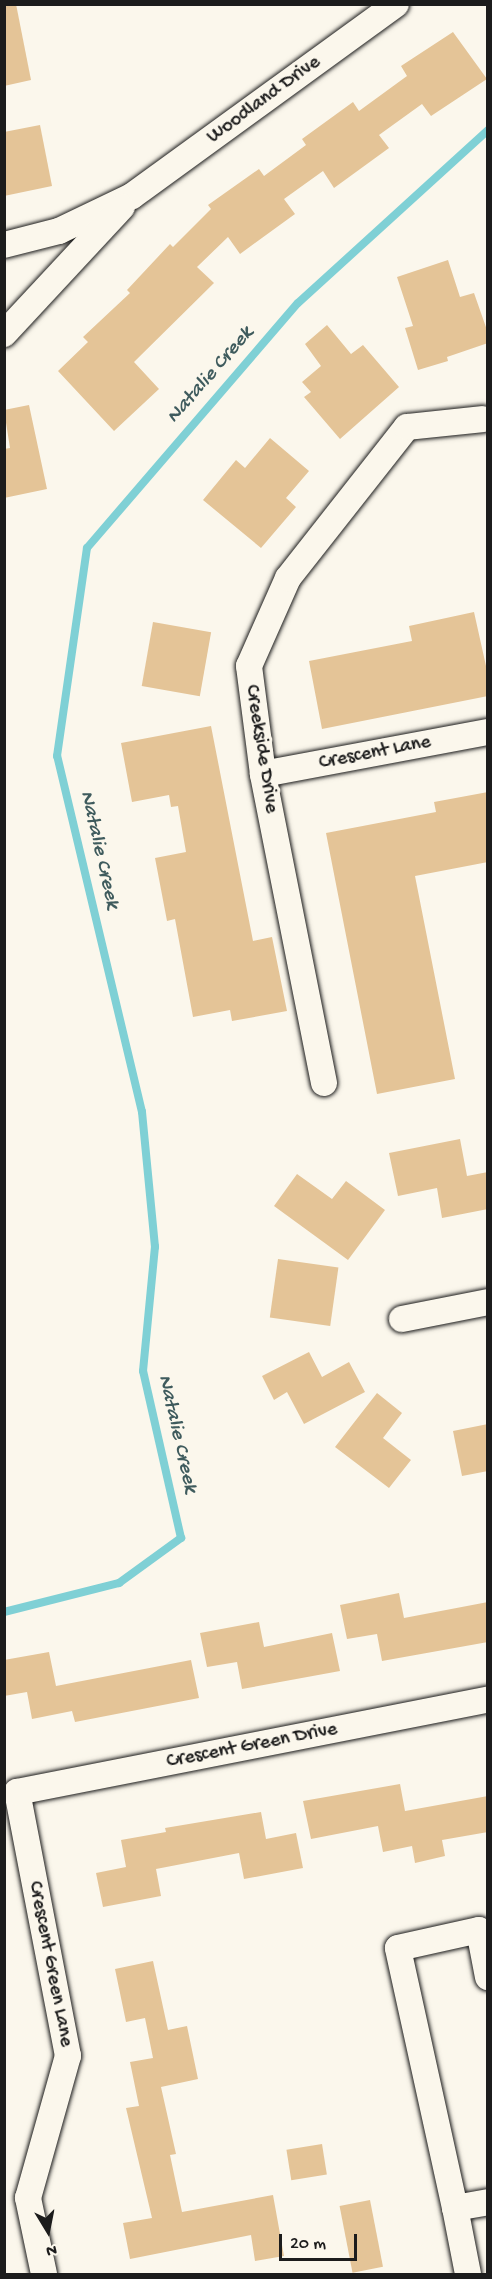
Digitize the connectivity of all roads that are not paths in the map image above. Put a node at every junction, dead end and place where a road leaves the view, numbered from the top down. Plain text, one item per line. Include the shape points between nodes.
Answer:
1 (396, 4) edge
2 (132, 196) junction
3 (4, 245) edge
4 (4, 334) edge
5 (483, 419) dead end
6 (488, 732) edge
7 (263, 774) junction
8 (324, 1083) dead end
9 (488, 1302) edge
10 (402, 1319) dead end
11 (488, 1700) edge
12 (17, 1792) joint
13 (488, 1977) edge
14 (488, 2202) edge
15 (455, 2208) junction
16 (44, 2274) edge
17 (468, 2274) edge

1 - 2 street, Woodland Drive
2 - 3 street, Woodland Drive via 59,231
2 - 4 street, Woodland Drive
5 - 7 street, Creekside Drive via 407,427 288,578 249,666
6 - 7 street, Crescent Lane
7 - 8 street, Creekside Drive
9 - 10 street
11 - 12 street, Crescent Green Drive
12 - 16 street, Crescent Green Lane via 68,2056 28,2198
13 - 15 street via 479,1930 398,1948
14 - 15 street
15 - 17 street

